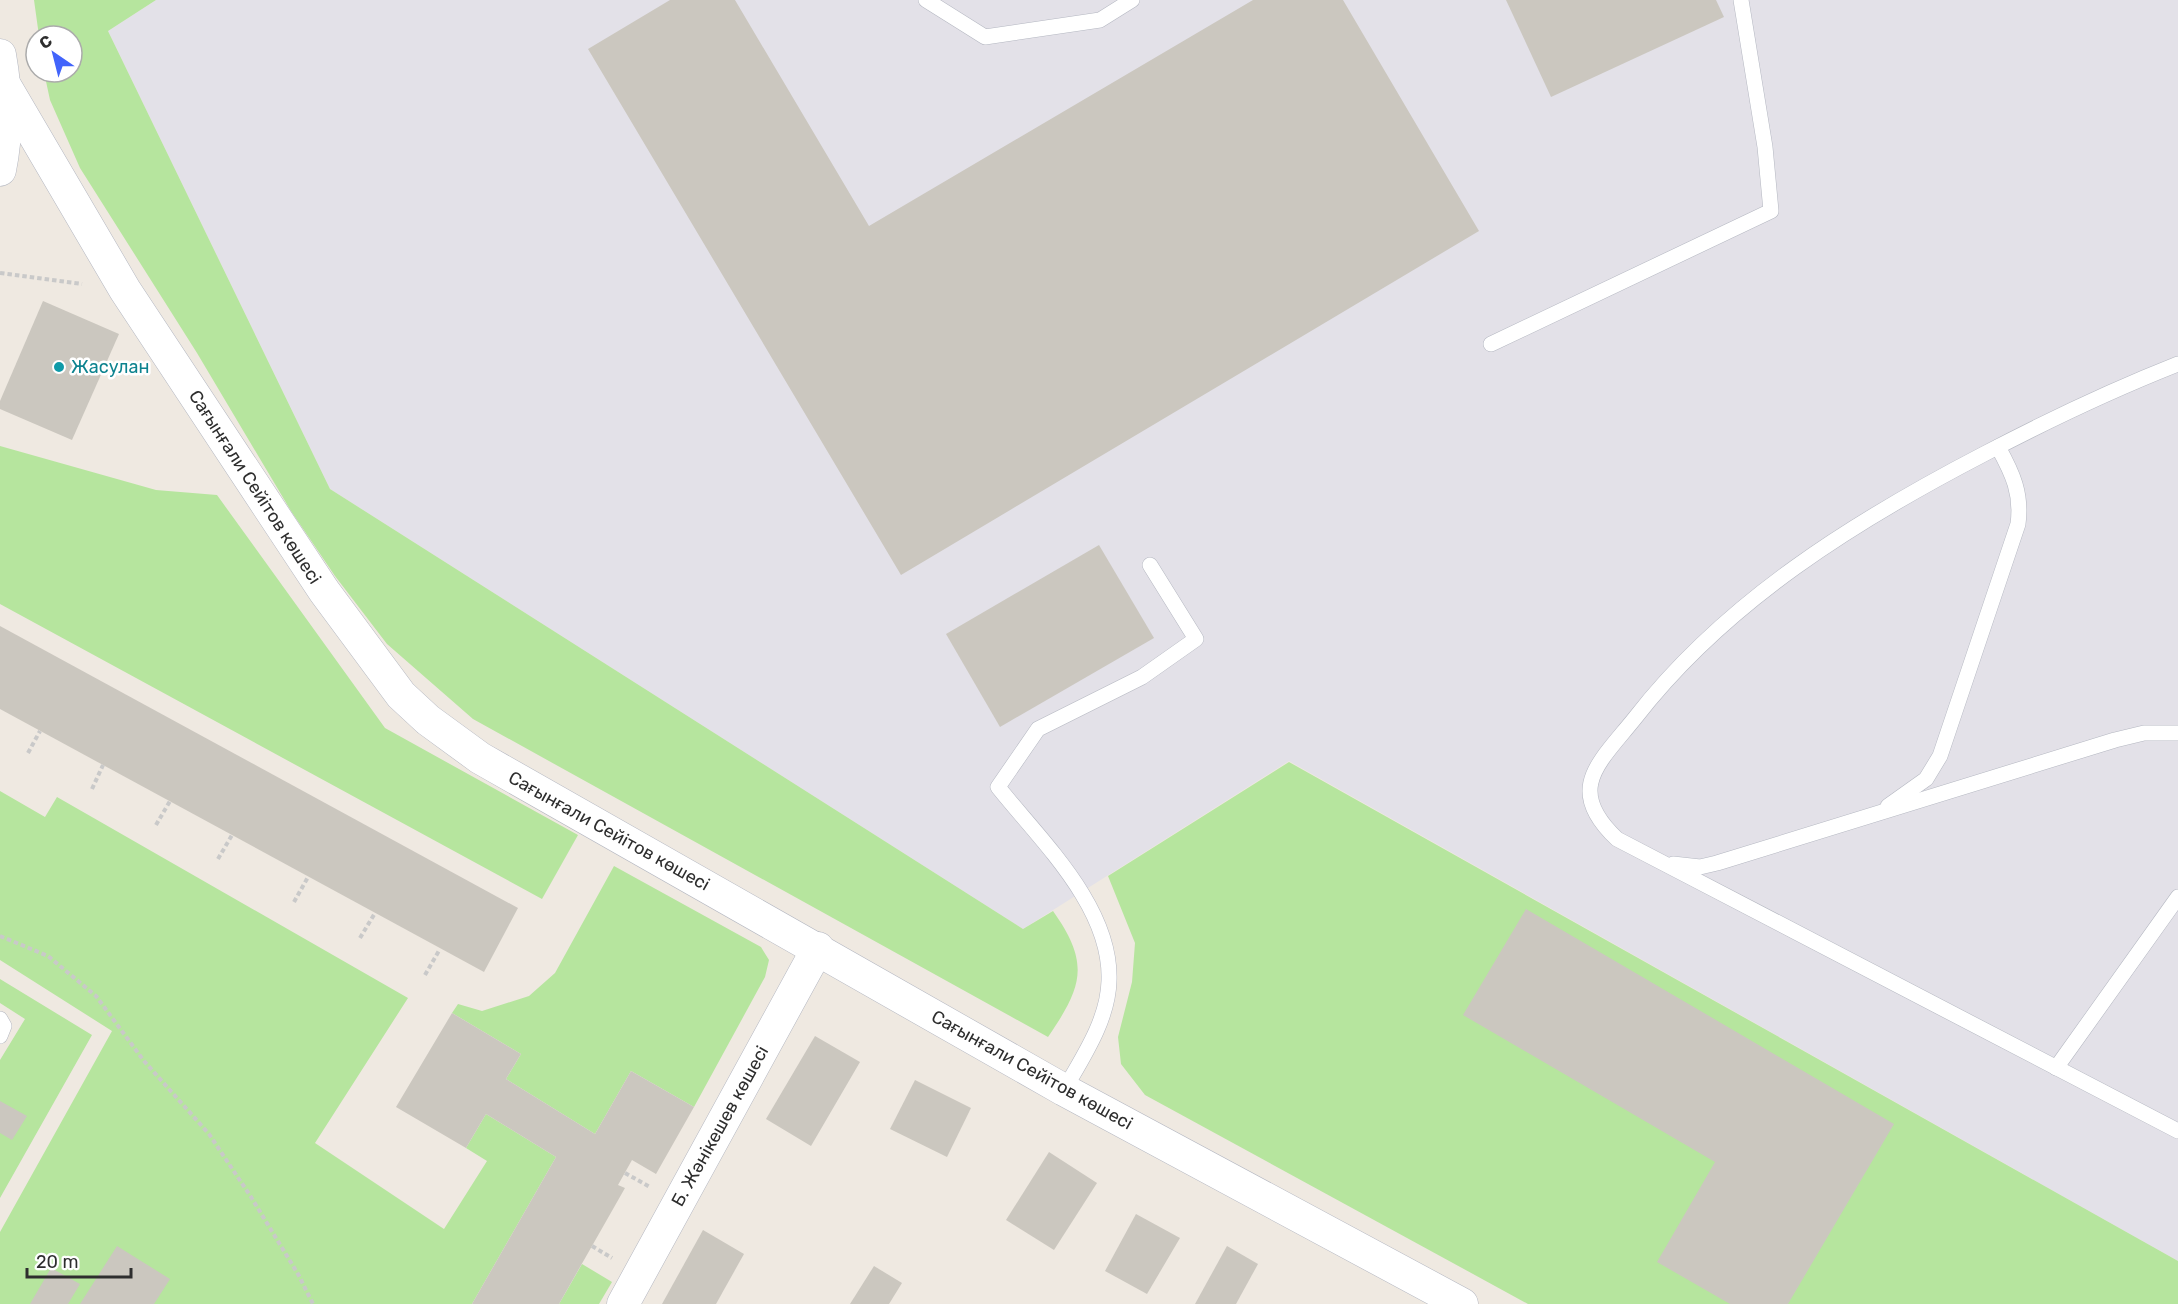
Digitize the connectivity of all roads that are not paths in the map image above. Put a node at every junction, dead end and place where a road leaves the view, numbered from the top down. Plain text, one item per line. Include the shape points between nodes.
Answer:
1 (926, 0) edge
2 (1131, 0) edge
3 (1741, 0) edge
4 (0, 55) edge
5 (6, 87) junction
6 (0, 167) edge
7 (1491, 344) dead end
8 (2178, 364) edge
9 (1998, 447) junction
10 (1150, 565) dead end
11 (2178, 733) edge
12 (1873, 815) junction
13 (1661, 862) junction
14 (2178, 897) edge
15 (818, 948) junction
16 (0, 1018) edge
17 (0, 1036) edge
18 (2056, 1068) junction
19 (1064, 1090) junction
20 (2178, 1131) edge
21 (623, 1304) edge
22 (1462, 1304) edge

1 - 2 lane via 985,37 1100,20
3 - 7 lane via 1765,147 1771,211
4 - 5 street
5 - 6 street via 7,128
5 - 15 street, Сағынғали Сейітов көшесі via 125,290 324,591 407,701 480,758
8 - 9 lane
9 - 12 lane via 2015,478 2021,503 2018,524 1940,756 1926,779
9 - 13 lane via 1835,538 1747,605 1668,676 1599,764 1590,786 1590,804 1599,822 1617,839
10 - 19 lane via 1196,639 1142,677 1038,729 998,787 1081,893 1095,915 1105,944 1109,981 1101,1018
11 - 12 lane via 2144,733 2115,740
12 - 13 lane via 1700,867
13 - 18 lane
14 - 18 lane
15 - 19 street, Сағынғали Сейітов көшесі
15 - 21 street, Б. Жәнікешев көшесі
16 - 17 lane via 4,1026
18 - 20 lane
19 - 22 street, Сағынғали Сейітов көшесі

